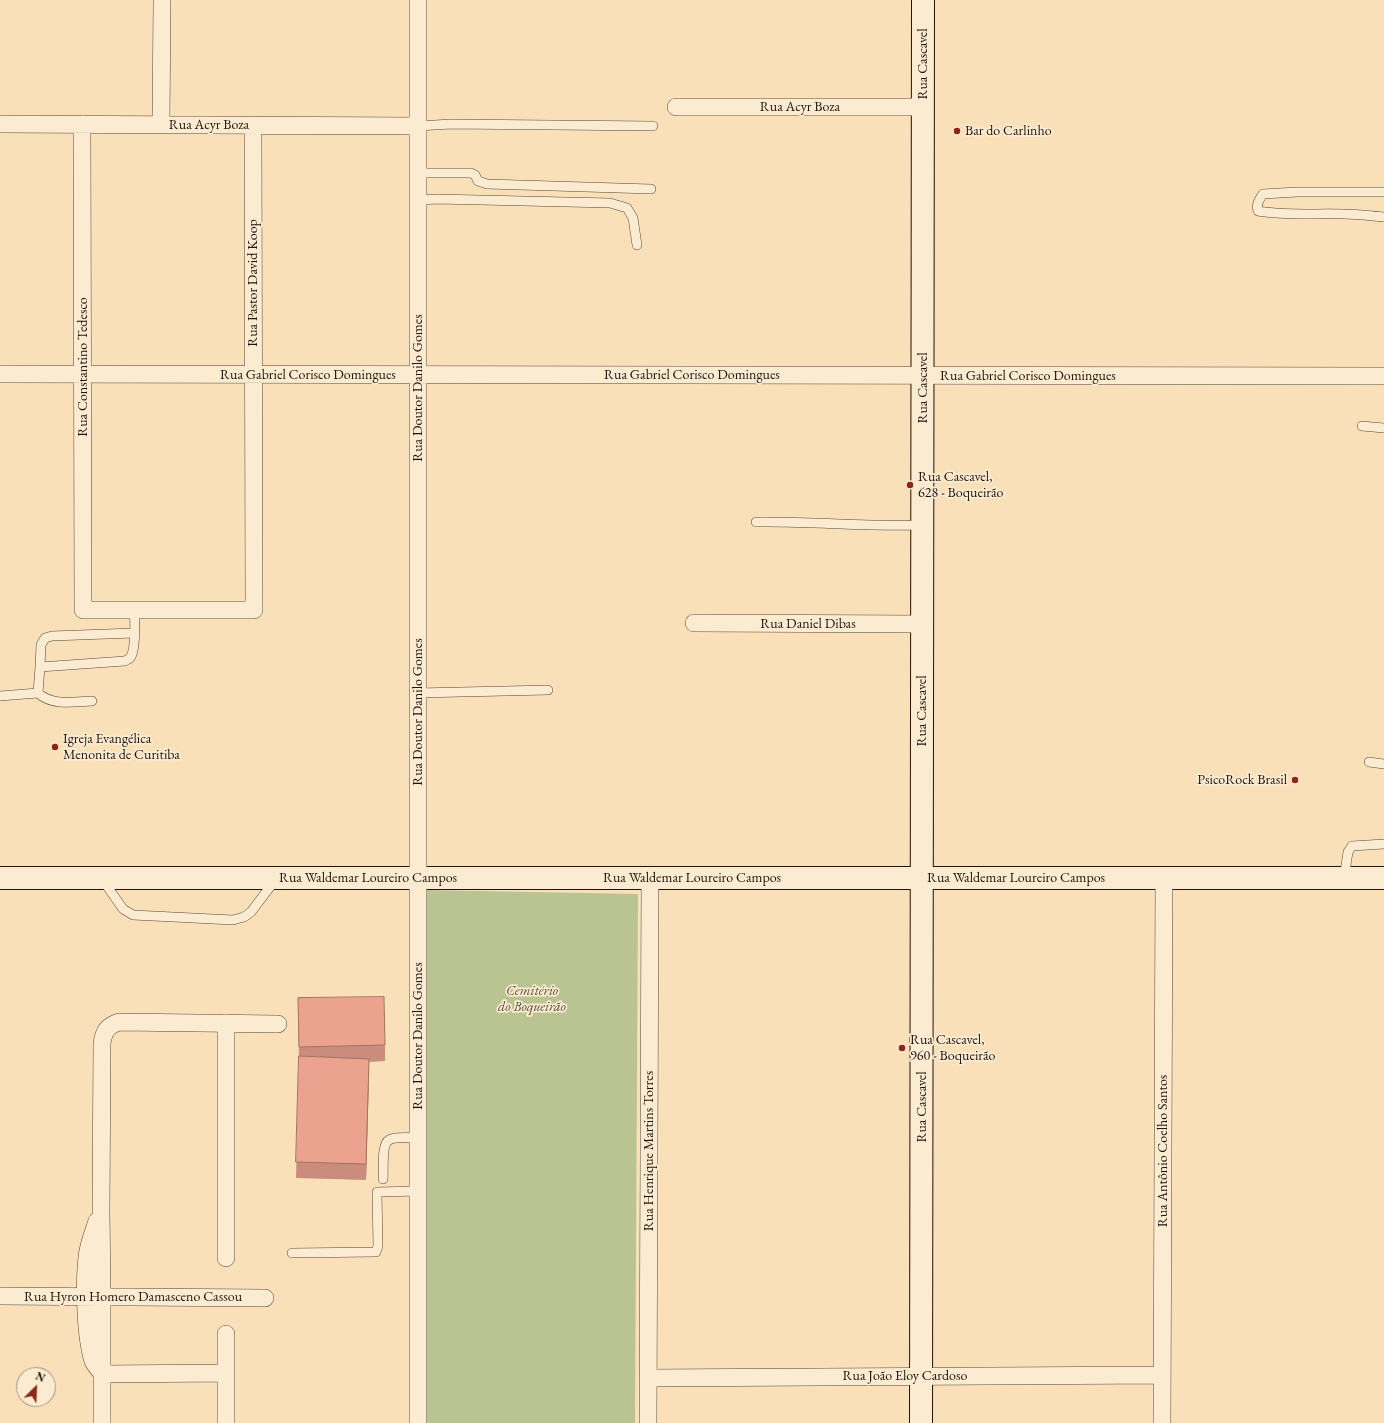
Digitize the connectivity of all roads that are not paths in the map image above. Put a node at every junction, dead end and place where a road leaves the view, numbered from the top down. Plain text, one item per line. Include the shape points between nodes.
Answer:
1 (418, 0) edge
2 (923, 0) edge
3 (162, 2) dead end
4 (676, 107) dead end
5 (923, 107) junction
6 (0, 124) edge
7 (82, 124) junction
8 (161, 125) junction
9 (253, 125) junction
10 (418, 126) junction
11 (653, 126) dead end
12 (418, 173) junction
13 (651, 189) dead end
14 (1384, 192) edge
15 (418, 200) junction
16 (1384, 217) edge
17 (637, 245) dead end
18 (0, 374) edge
19 (83, 374) junction
20 (253, 374) junction
21 (418, 375) junction
22 (923, 376) junction
23 (1384, 376) edge
24 (1362, 426) dead end
25 (1384, 428) edge
26 (756, 522) dead end
27 (923, 525) junction
28 (134, 610) junction
29 (694, 623) dead end
30 (922, 624) junction
31 (134, 633) junction
32 (40, 667) junction
33 (548, 690) dead end
34 (38, 693) junction
35 (418, 693) junction
36 (0, 696) edge
37 (92, 701) dead end
38 (1369, 762) dead end
39 (1384, 764) edge
40 (1384, 844) edge
41 (0, 878) edge
42 (101, 878) junction
43 (277, 878) junction
44 (418, 878) junction
45 (650, 878) junction
46 (922, 878) junction
47 (1164, 878) junction
48 (1344, 878) junction
49 (1384, 878) edge
50 (226, 1024) junction
51 (278, 1024) dead end
52 (418, 1138) junction
53 (384, 1179) dead end
54 (419, 1191) junction
55 (292, 1253) dead end
56 (226, 1258) dead end
57 (0, 1296) edge
58 (94, 1297) junction
59 (265, 1298) dead end
60 (226, 1334) dead end
61 (226, 1373) junction
62 (102, 1374) junction
63 (1162, 1375) junction
64 (921, 1376) junction
65 (648, 1378) junction
66 (102, 1423) edge
67 (226, 1423) edge
68 (418, 1423) edge
69 (648, 1423) edge
70 (921, 1423) edge
71 (1162, 1423) edge

1 - 10 street, Rua Doutor Danilo Gomes
2 - 5 main road, Rua Cascavel
3 - 8 street
4 - 5 street, Rua Acyr Boza
5 - 22 main road, Rua Cascavel
6 - 7 street, Rua Acyr Boza
7 - 8 street, Rua Acyr Boza
7 - 19 street, Rua Constantino Tedesco
8 - 9 street, Rua Acyr Boza
9 - 10 street, Rua Acyr Boza
9 - 20 street, Rua Pastor David Koop
10 - 11 lane
10 - 12 street, Rua Doutor Danilo Gomes
12 - 13 lane via 471,172 478,181 487,184
12 - 15 street, Rua Doutor Danilo Gomes
14 - 16 lane via 1264,194 1257,206 1258,211 1267,213
15 - 17 lane via 610,203 627,208 633,218
15 - 21 street, Rua Doutor Danilo Gomes
18 - 19 street, Rua Gabriel Corisco Domingues
19 - 20 street, Rua Gabriel Corisco Domingues
19 - 28 street, Rua Constantino Tedesco via 83,610
20 - 21 street, Rua Gabriel Corisco Domingues
20 - 28 street, Rua Pastor David Koop via 254,610
21 - 22 street, Rua Gabriel Corisco Domingues
21 - 35 street, Rua Doutor Danilo Gomes
22 - 23 street, Rua Gabriel Corisco Domingues
22 - 27 main road, Rua Cascavel
24 - 25 lane
26 - 27 lane
27 - 30 main road, Rua Cascavel
28 - 31 lane
29 - 30 street, Rua Daniel Dibas
30 - 46 main road, Rua Cascavel
31 - 32 lane via 130,658 124,661
31 - 32 lane via 45,638
32 - 34 lane
33 - 35 lane
34 - 36 lane
34 - 37 lane via 44,699 53,702
35 - 44 street, Rua Doutor Danilo Gomes
38 - 39 lane
40 - 48 lane via 1352,846 1348,852
41 - 42 main road, Rua Waldemar Loureiro Campos
42 - 43 main road, Rua Waldemar Loureiro Campos
42 - 43 lane via 123,909 133,915 234,920 251,912
43 - 44 main road, Rua Waldemar Loureiro Campos
44 - 45 main road, Rua Waldemar Loureiro Campos
44 - 52 street, Rua Doutor Danilo Gomes
45 - 46 main road, Rua Waldemar Loureiro Campos
45 - 65 street, Rua Henrique Martins Torres
46 - 47 main road, Rua Waldemar Loureiro Campos
46 - 64 main road, Rua Cascavel
47 - 48 main road, Rua Waldemar Loureiro Campos
47 - 63 street, Rua Antônio Coelho Santos
48 - 49 main road, Rua Waldemar Loureiro Campos
50 - 51 street
50 - 56 street
50 - 58 street via 119,1022 110,1025 103,1033 101,1210 87,1257
52 - 53 lane via 393,1138 384,1145
52 - 54 street, Rua Doutor Danilo Gomes
54 - 55 lane via 377,1192 376,1252
54 - 68 street, Rua Doutor Danilo Gomes
57 - 58 street, Rua Hyron Homero Damasceno Cassou
58 - 59 street, Rua Hyron Homero Damasceno Cassou
58 - 62 street via 90,1349 94,1363
60 - 61 street
61 - 62 street
61 - 67 street
62 - 66 street
63 - 64 street, Rua João Eloy Cardoso
63 - 71 street, Rua Antônio Coelho Santos
64 - 65 street, Rua João Eloy Cardoso
64 - 70 main road, Rua Cascavel
65 - 69 street, Rua Henrique Martins Torres

